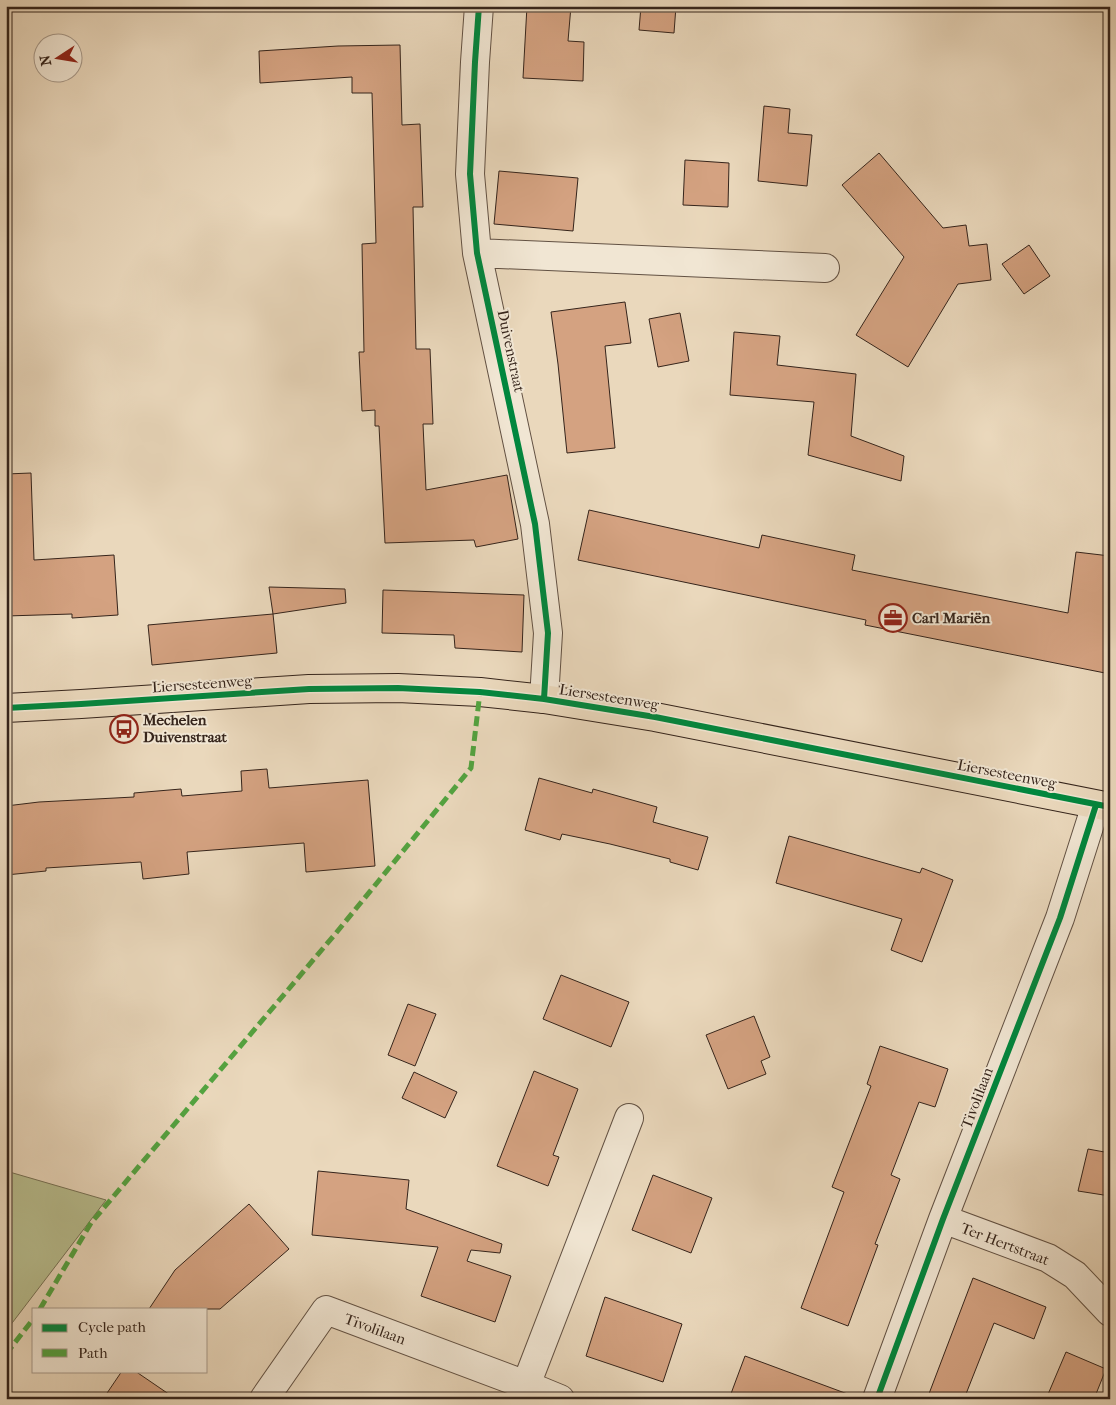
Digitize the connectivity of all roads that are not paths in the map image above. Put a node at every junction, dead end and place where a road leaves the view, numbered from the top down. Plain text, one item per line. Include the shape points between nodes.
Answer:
1 (479, 6) edge
2 (477, 253) junction
3 (825, 268) dead end
4 (544, 699) junction
5 (6, 708) edge
6 (1103, 806) edge
7 (629, 1118) dead end
8 (943, 1219) junction
9 (1110, 1312) edge
10 (526, 1384) junction
11 (264, 1399) edge
12 (560, 1399) edge
13 (876, 1399) edge

1 - 2 street, Duivenstraat via 470,174
2 - 3 street
2 - 4 street, Duivenstraat via 535,524 548,634
4 - 5 main road, Liersesteenweg via 480,692 309,689
4 - 6 main road, Liersesteenweg via 655,717
6 - 8 street, Tivolilaan
7 - 10 street
8 - 9 street, Ter Hertstraat via 1048,1258 1075,1275
8 - 13 street, Tivolilaan
10 - 11 street, Tivolilaan via 326,1310
10 - 12 street, Tivolilaan

